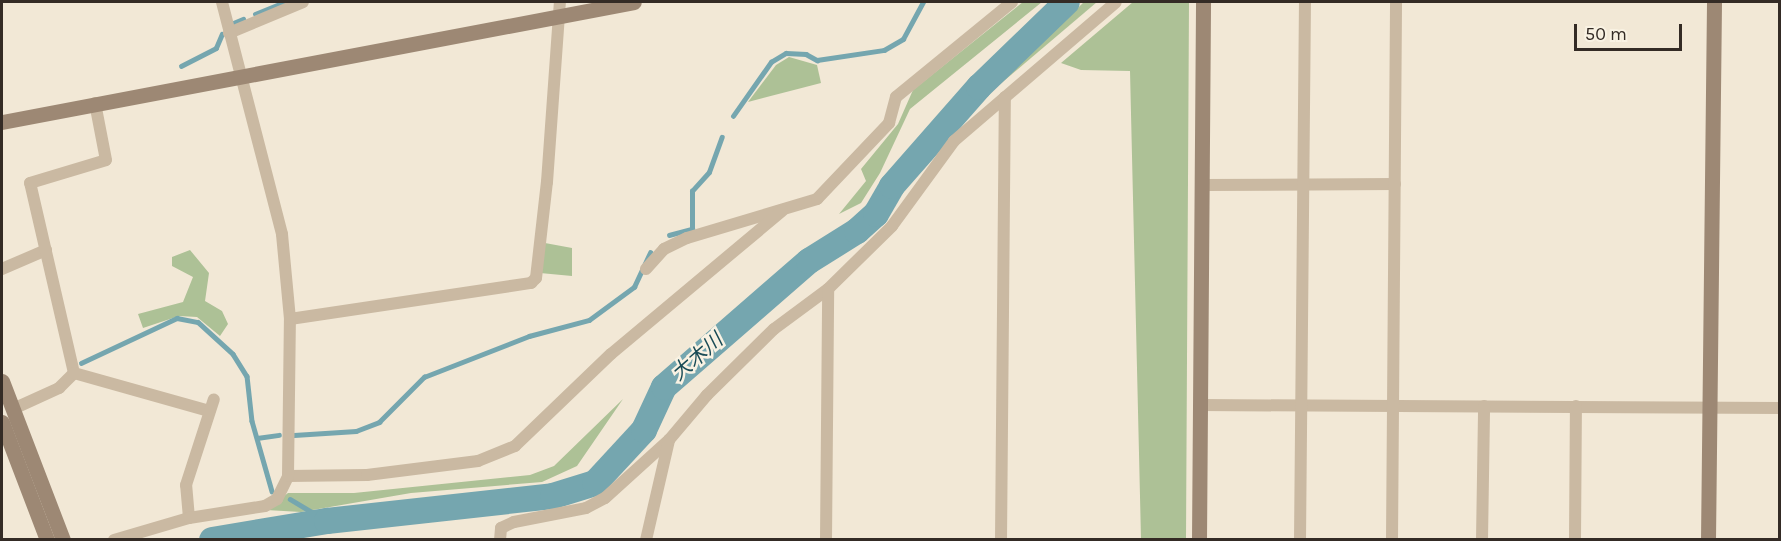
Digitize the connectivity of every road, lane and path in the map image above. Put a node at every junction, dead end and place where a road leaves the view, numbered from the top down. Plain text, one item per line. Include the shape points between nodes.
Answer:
1 (222, 2) edge
2 (303, 2) edge
3 (634, 2) edge
4 (1012, 2) edge
5 (1116, 2) edge
6 (1203, 2) edge
7 (1305, 2) edge
8 (1396, 2) edge
9 (1714, 2) edge
10 (559, 9) edge
11 (229, 33) junction
12 (241, 74) junction
13 (1005, 98) junction
14 (95, 103) junction
15 (2, 122) edge
16 (1303, 184) junction
17 (1395, 184) junction
18 (1204, 185) junction
19 (782, 211) junction
20 (46, 250) junction
21 (646, 268) dead end
22 (2, 269) edge
23 (828, 289) junction
24 (290, 320) junction
25 (74, 373) junction
26 (2, 381) edge
27 (214, 399) dead end
28 (1200, 405) junction
29 (1301, 405) junction
30 (1393, 405) junction
31 (1484, 406) junction
32 (1576, 406) junction
33 (1710, 408) junction
34 (1779, 408) edge
35 (13, 409) junction
36 (209, 411) junction
37 (2, 422) edge
38 (669, 440) junction
39 (288, 476) junction
40 (189, 518) junction
41 (47, 540) edge
42 (63, 540) edge
43 (114, 540) edge
44 (500, 540) edge
45 (646, 540) edge
46 (826, 540) edge
47 (1001, 540) edge
48 (1199, 540) edge
49 (1300, 540) edge
50 (1392, 540) edge
51 (1482, 540) edge
52 (1575, 540) edge
53 (1708, 540) edge

1 - 11 street
2 - 11 street
3 - 10 street
4 - 19 street via 896,97 889,123 833,186 817,199
5 - 13 street
6 - 18 street
7 - 16 street
8 - 17 street
9 - 33 street
10 - 12 street
10 - 24 street via 536,278 531,283
11 - 12 street
12 - 14 street
12 - 24 street via 282,234
13 - 23 street via 954,141 892,226
13 - 47 street
14 - 15 street
14 - 20 street via 106,160 30,183
16 - 17 street
16 - 18 street
16 - 29 street
17 - 30 street
18 - 28 street
19 - 21 street via 687,238 664,249
19 - 39 street via 611,354 515,446 478,461 367,475
20 - 22 street
20 - 25 street
23 - 38 street via 774,329 707,395
23 - 46 street
24 - 39 street
25 - 35 street via 59,388
25 - 36 street
26 - 35 street
27 - 36 street
28 - 29 street
28 - 48 street
29 - 30 street
29 - 49 street
30 - 31 street
30 - 50 street
31 - 32 street
31 - 51 street
32 - 33 street
32 - 52 street
33 - 34 street
33 - 53 street
35 - 42 street
36 - 40 street via 186,484
37 - 41 street
38 - 44 street via 605,498 586,508 514,522 501,528
38 - 45 street
39 - 40 street via 278,499 265,506
40 - 43 street

